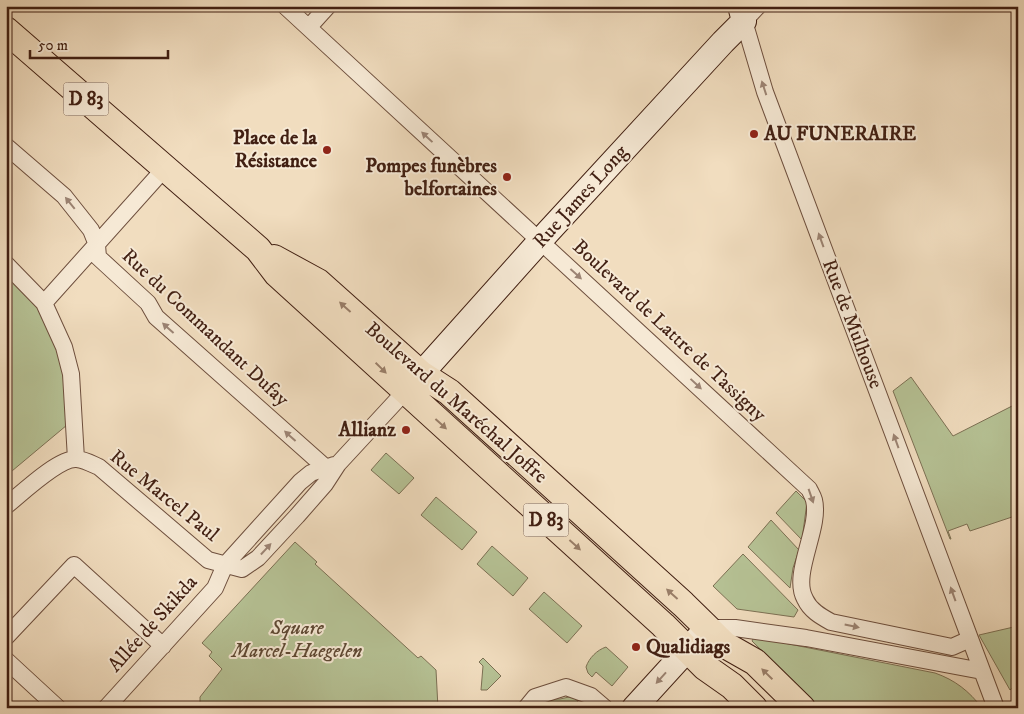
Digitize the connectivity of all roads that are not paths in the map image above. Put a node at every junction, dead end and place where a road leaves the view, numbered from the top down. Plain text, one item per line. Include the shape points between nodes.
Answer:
1 (285, 6) edge
2 (328, 6) edge
3 (747, 11) edge
4 (309, 27) junction
5 (6, 30) edge
6 (6, 146) edge
7 (165, 168) junction
8 (540, 241) junction
9 (97, 245) junction
10 (6, 264) edge
11 (44, 303) junction
12 (413, 383) junction
13 (76, 459) junction
14 (332, 466) junction
15 (6, 506) edge
16 (225, 565) junction
17 (707, 628) junction
18 (6, 637) edge
19 (970, 639) junction
20 (163, 646) junction
21 (687, 648) junction
22 (6, 660) edge
23 (982, 671) junction
24 (58, 708) edge
25 (106, 708) edge
26 (526, 708) edge
27 (605, 708) edge
28 (634, 708) edge
29 (754, 708) edge
30 (802, 708) edge
31 (996, 708) edge

1 - 4 street, Boulevard de Lattre de Tassigny
2 - 4 street
3 - 8 main road, Rue James Long via 723,42
19 -> 3 street, Rue de Mulhouse via 765,92
8 -> 4 street, Boulevard de Lattre de Tassigny
5 - 7 main road, D 83
9 -> 6 street, Rue du Commandant Dufay via 91,230 64,196
7 - 9 street
7 - 12 main road, Boulevard du Maréchal Joffre / D 83 via 258,249 318,282
8 - 12 main road, Rue James Long
8 -> 19 street, Boulevard de Lattre de Tassigny via 809,489 815,514 801,581 804,599 816,613 831,622 952,647
9 - 11 street
14 -> 9 street, Rue du Commandant Dufay via 156,317 148,303 98,257
10 - 11 street
11 - 13 street via 64,347 70,374
12 - 14 street, Rue Marcel Paul
17 -> 12 main road, Boulevard du Maréchal Joffre / D 83 via 449,392
12 -> 21 main road, Boulevard du Maréchal Joffre / D 83
13 - 15 street via 59,463
13 - 16 street, Rue Marcel Paul via 99,467 208,560
14 - 16 street, Rue Marcel Paul via 325,484 258,558 242,569
16 - 20 street, Allée de Skikda via 215,588
17 - 21 main road
17 - 23 street via 780,634
30 -> 17 main road, Boulevard du Maréchal Joffre / D 83 via 755,662 725,645
18 - 20 street via 74,565
19 - 23 street, Rue de Mulhouse
20 - 25 street, Allée de Skikda
21 -> 28 main road
21 - 29 main road, Boulevard du Maréchal Joffre / D 83
22 - 24 street
23 - 31 street, Rue de Mulhouse
26 - 27 street via 535,698 566,687 591,696

